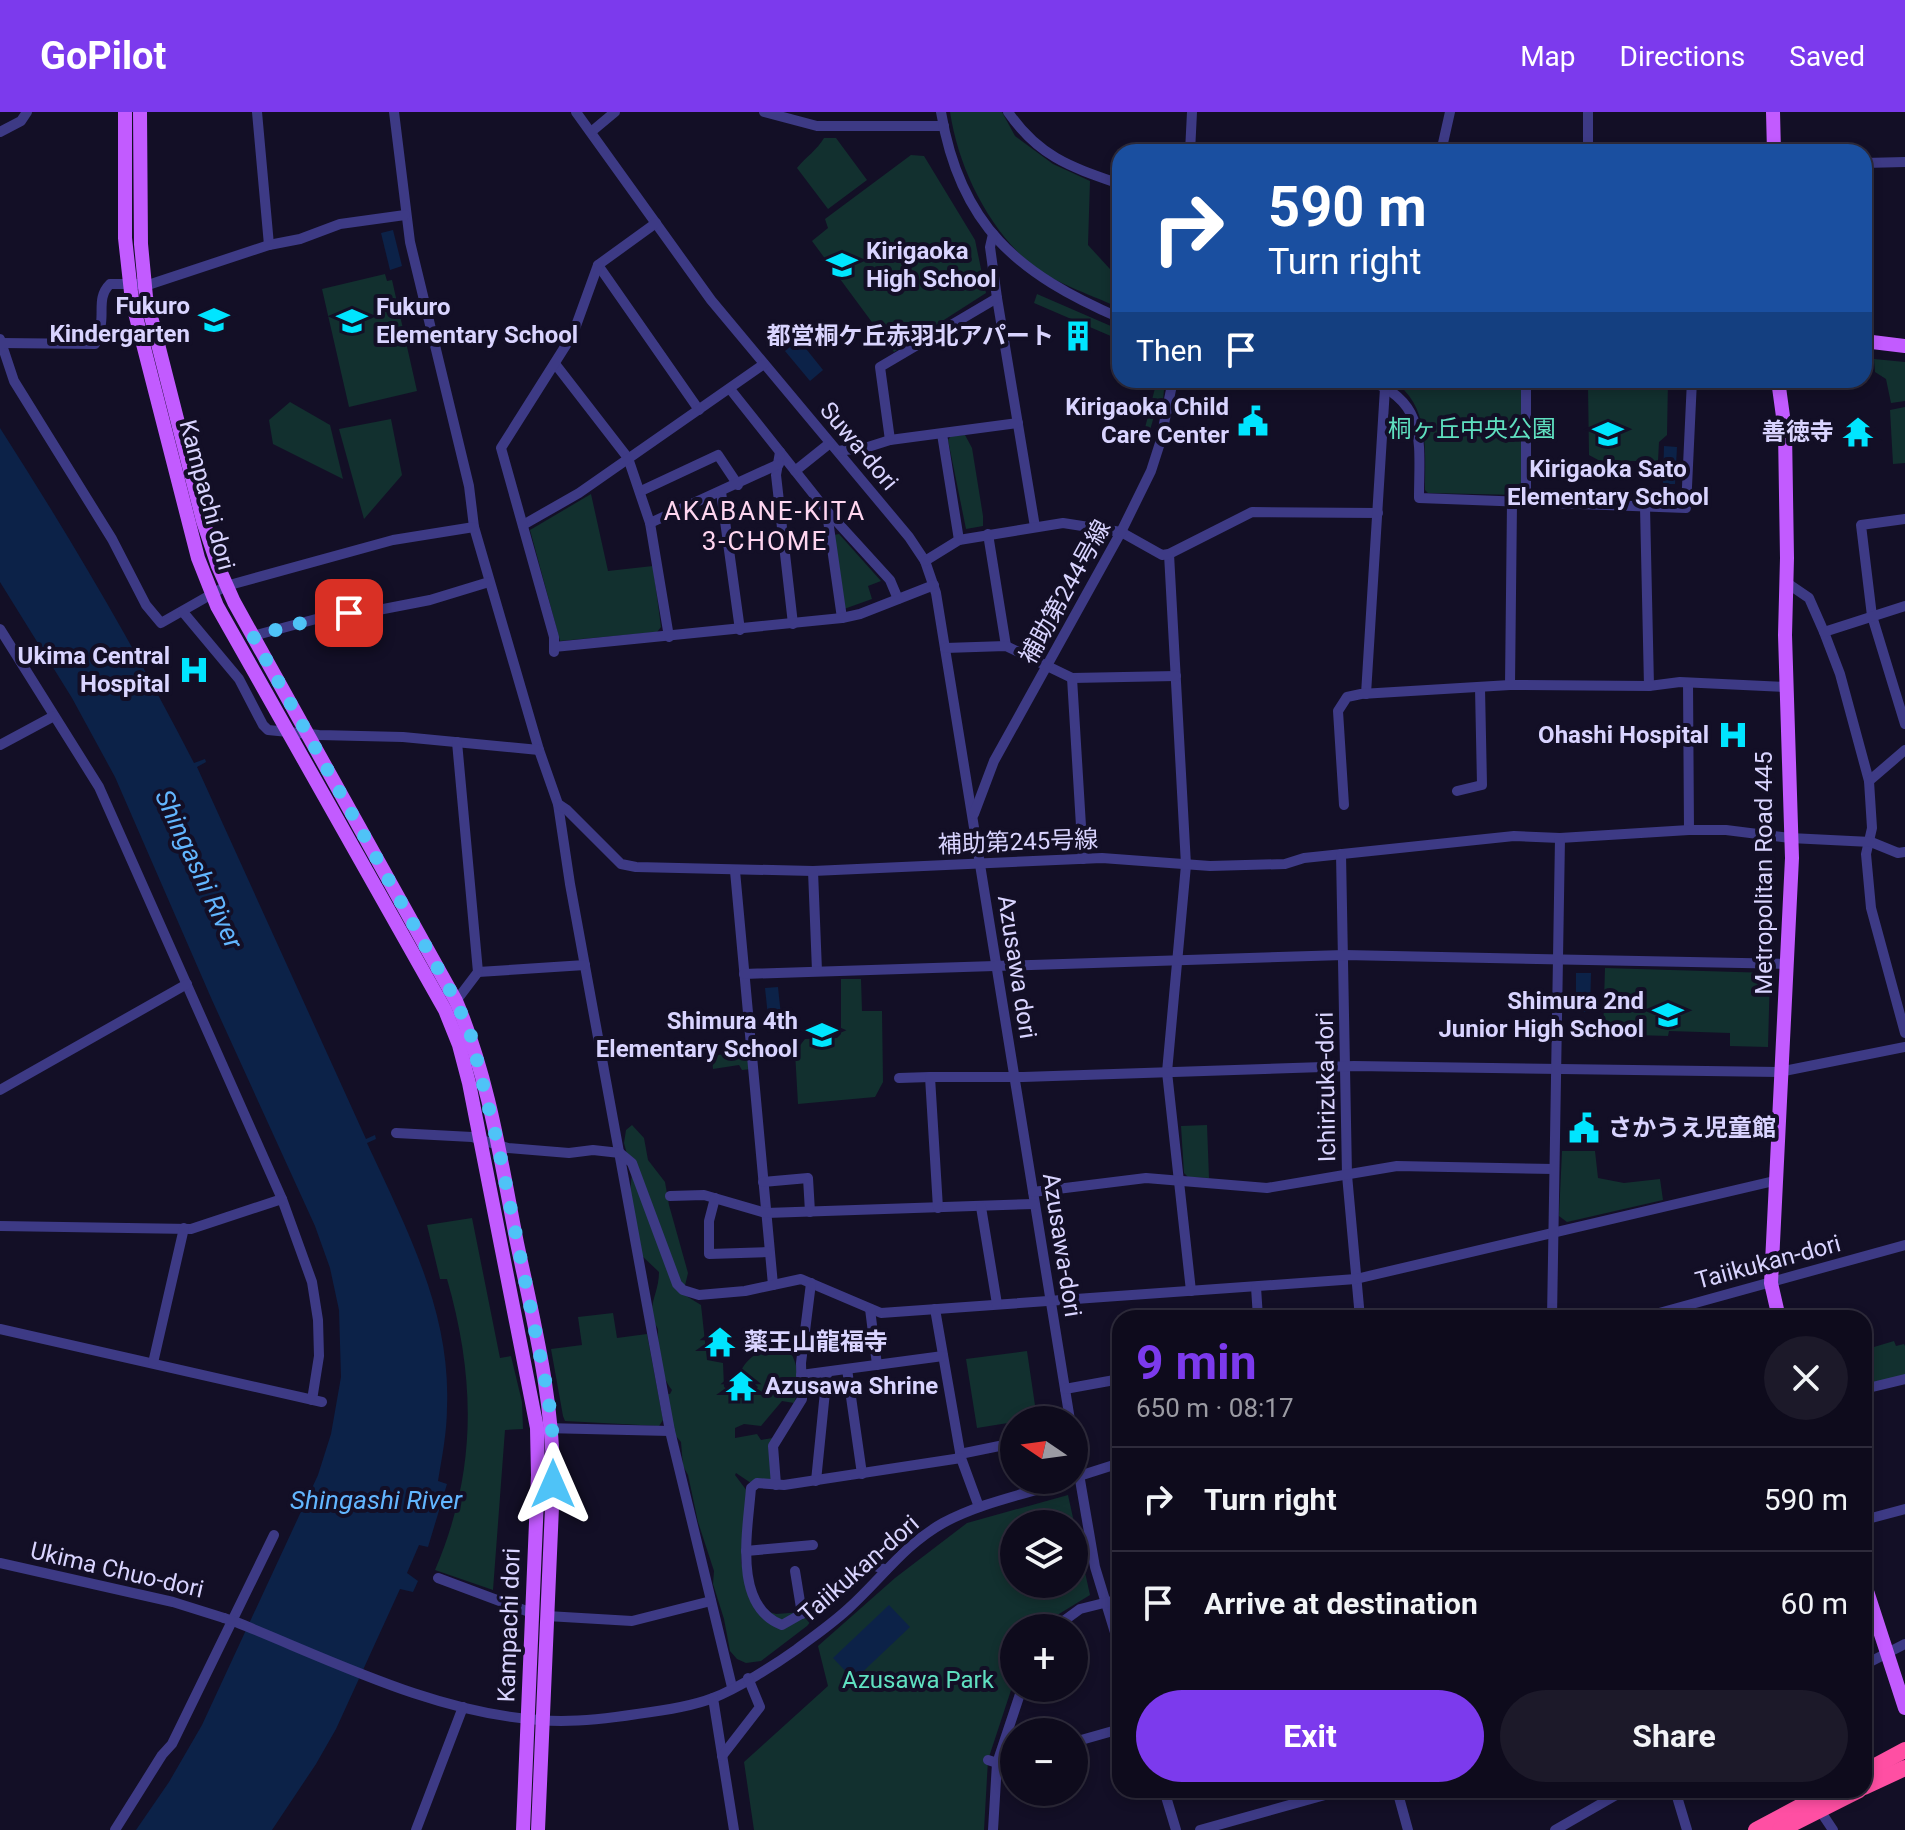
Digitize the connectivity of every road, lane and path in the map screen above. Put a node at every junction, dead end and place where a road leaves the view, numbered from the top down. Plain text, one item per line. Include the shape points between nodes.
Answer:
1 (27, 112) edge
2 (125, 112) edge
3 (140, 112) edge
4 (257, 112) edge
5 (394, 112) edge
6 (576, 112) edge
7 (615, 112) edge
8 (764, 112) edge
9 (837, 112) edge
10 (941, 112) edge
11 (1008, 112) edge
12 (1192, 112) edge
13 (1450, 112) edge
14 (1588, 112) edge
15 (1773, 112) edge
16 (836, 126) junction
17 (944, 126) junction
18 (0, 132) edge
19 (591, 132) junction
20 (1190, 144) edge
21 (1443, 144) edge
22 (1588, 144) edge
23 (1774, 144) edge
24 (1905, 162) edge
25 (1872, 163) edge
26 (1112, 181) edge
27 (405, 215) junction
28 (656, 223) junction
29 (993, 234) junction
30 (269, 245) junction
31 (598, 265) junction
32 (137, 285) junction
33 (997, 298) junction
34 (1112, 314) edge
35 (1, 341) edge
36 (1872, 342) edge
37 (1905, 346) edge
38 (764, 364) junction
39 (556, 365) junction
40 (1171, 388) edge
41 (1385, 388) joint
42 (1526, 388) edge
43 (1692, 388) edge
44 (1779, 388) edge
45 (730, 389) junction
46 (699, 410) junction
47 (1018, 423) junction
48 (942, 434) junction
49 (890, 440) junction
50 (834, 447) junction
51 (628, 458) junction
52 (781, 459) junction
53 (795, 471) junction
54 (738, 485) junction
55 (641, 491) junction
56 (721, 492) junction
57 (1512, 502) junction
58 (1526, 503) junction
59 (1645, 507) junction
60 (827, 511) junction
61 (1378, 513) junction
62 (1905, 519) edge
63 (650, 523) junction
64 (523, 525) junction
65 (474, 527) junction
66 (1035, 527) junction
67 (1121, 532) junction
68 (988, 534) junction
69 (959, 540) junction
70 (1169, 554) junction
71 (925, 561) junction
72 (489, 582) junction
73 (1787, 583) junction
74 (934, 585) junction
75 (226, 586) junction
76 (212, 594) junction
77 (898, 599) junction
78 (1905, 606) edge
79 (183, 612) junction
80 (1872, 616) junction
81 (842, 618) junction
82 (793, 624) junction
83 (0, 629) edge
84 (740, 630) junction
85 (1824, 632) junction
86 (253, 636) junction
87 (669, 637) junction
88 (1006, 646) junction
89 (945, 648) junction
90 (1047, 667) junction
91 (1176, 676) junction
92 (1072, 678) junction
93 (1688, 683) junction
94 (1510, 685) junction
95 (1649, 686) junction
96 (1786, 687) junction
97 (1480, 688) junction
98 (1366, 694) junction
99 (54, 716) junction
100 (1905, 724) edge
101 (288, 732) junction
102 (307, 734) junction
103 (457, 742) junction
104 (0, 745) edge
105 (541, 747) junction
106 (1905, 750) edge
107 (1869, 781) junction
108 (1457, 791) dead end
109 (558, 804) junction
110 (1344, 805) dead end
111 (973, 816) junction
112 (1689, 830) junction
113 (1560, 838) junction
114 (1790, 838) junction
115 (1871, 842) junction
116 (1903, 851) edge
117 (1341, 854) junction
118 (1083, 859) junction
119 (980, 863) junction
120 (1186, 865) junction
121 (735, 871) junction
122 (813, 871) junction
123 (1344, 955) junction
124 (1558, 959) junction
125 (1177, 961) junction
126 (1788, 964) junction
127 (585, 965) junction
128 (997, 966) junction
129 (817, 971) junction
130 (478, 972) junction
131 (744, 974) junction
132 (1905, 979) edge
133 (1892, 983) junction
134 (187, 984) junction
135 (456, 1001) junction
136 (1905, 1033) edge
137 (1905, 1047) edge
138 (1346, 1066) junction
139 (1554, 1070) junction
140 (1167, 1072) junction
141 (1779, 1072) junction
142 (1015, 1076) junction
143 (930, 1077) junction
144 (899, 1078) dead end
145 (0, 1090) edge
146 (396, 1133) dead end
147 (481, 1139) junction
148 (498, 1145) junction
149 (620, 1153) junction
150 (1554, 1169) junction
151 (1347, 1175) junction
152 (1179, 1181) junction
153 (1774, 1181) junction
154 (763, 1182) junction
155 (1033, 1192) junction
156 (670, 1196) dead end
157 (715, 1198) junction
158 (282, 1199) junction
159 (1034, 1204) junction
160 (981, 1207) junction
161 (938, 1208) junction
162 (810, 1212) junction
163 (766, 1213) junction
164 (0, 1226) edge
165 (184, 1228) junction
166 (1552, 1232) junction
167 (1905, 1245) edge
168 (769, 1252) junction
169 (1356, 1279) junction
170 (811, 1283) junction
171 (1771, 1283) junction
172 (773, 1285) junction
173 (1256, 1287) junction
174 (1191, 1291) junction
175 (1050, 1301) junction
176 (997, 1304) junction
177 (870, 1309) junction
178 (935, 1309) junction
179 (1257, 1310) edge
180 (1359, 1310) edge
181 (1552, 1310) edge
182 (1671, 1310) edge
183 (1777, 1310) edge
184 (0, 1329) edge
185 (943, 1356) junction
186 (153, 1363) junction
187 (877, 1365) junction
188 (847, 1369) junction
189 (827, 1372) junction
190 (801, 1375) junction
191 (1905, 1379) edge
192 (1112, 1380) edge
193 (1872, 1387) edge
194 (1065, 1389) junction
195 (1068, 1406) edge
196 (552, 1427) junction
197 (537, 1428) junction
198 (670, 1431) junction
199 (1000, 1446) edge
200 (960, 1456) junction
201 (1112, 1466) edge
202 (1088, 1473) edge
203 (862, 1474) junction
204 (816, 1481) junction
205 (776, 1485) junction
206 (1022, 1494) edge
207 (1078, 1494) edge
208 (979, 1507) junction
209 (1905, 1509) edge
210 (1872, 1518) edge
211 (274, 1535) dead end
212 (813, 1545) dead end
213 (746, 1551) junction
214 (0, 1563) edge
215 (886, 1570) junction
216 (795, 1571) dead end
217 (438, 1578) dead end
218 (711, 1601) junction
219 (1112, 1601) edge
220 (1106, 1603) junction
221 (1872, 1607) edge
222 (532, 1613) junction
223 (802, 1614) junction
224 (1073, 1614) edge
225 (547, 1616) junction
226 (1112, 1623) edge
227 (1905, 1644) edge
228 (1887, 1653) junction
229 (1872, 1661) edge
230 (748, 1678) junction
231 (378, 1679) joint
232 (732, 1687) junction
233 (713, 1698) junction
234 (1016, 1702) edge
235 (463, 1707) junction
236 (1905, 1708) edge
237 (535, 1720) junction
238 (1112, 1731) edge
239 (1088, 1738) edge
240 (1905, 1750) edge
241 (722, 1756) junction
242 (1000, 1761) edge
243 (992, 1762) junction
244 (1872, 1768) edge
245 (1905, 1768) edge
246 (1872, 1784) edge
247 (1166, 1798) edge
248 (1314, 1798) edge
249 (1399, 1798) edge
250 (1611, 1798) edge
251 (1677, 1798) edge
252 (1816, 1798) edge
253 (1842, 1798) edge
254 (1819, 1809) junction
255 (115, 1830) edge
256 (416, 1830) edge
257 (523, 1830) edge
258 (538, 1830) edge
259 (734, 1830) edge
260 (993, 1830) edge
261 (1176, 1830) edge
262 (1200, 1830) edge
263 (1408, 1830) edge
264 (1555, 1830) edge
265 (1687, 1830) edge
266 (1756, 1830) edge
267 (1780, 1830) edge
268 (1833, 1830) edge

1 - 18 street
2 - 32 main road, Kampachi dori via 125,238
3 - 32 main road, Kampachi dori
4 - 30 street
5 - 27 street, 補助第245号線
6 - 19 street, Suwa-dori
7 - 19 street
8 - 16 street
9 - 16 street
10 - 17 street
11 - 26 street via 1037,146 1063,163
12 - 20 street
13 - 21 street
14 - 22 street
15 - 23 main road
16 - 17 street
17 - 29 street via 959,181
19 - 28 street, Suwa-dori
24 - 25 street
27 - 30 street via 340,224
27 - 65 street, 補助第245号線
28 - 31 street
28 - 38 street, Suwa-dori
29 - 33 street
29 - 34 street via 1062,292
30 - 32 street
31 - 39 street
31 - 46 street
32 - 35 street via 106,287 95,344
32 - 75 main road, Kampachi dori
32 - 76 main road, Kampachi dori via 198,558
33 - 47 street
33 - 49 street via 880,367
35 - 79 street via 14,381 112,539 146,605 161,623
36 - 37 main road
38 - 45 street
38 - 50 street, Suwa-dori
39 - 51 street
39 - 64 street via 501,448
40 - 67 street, 補助第244号線 via 1156,457
41 - 57 street via 1404,402 1414,419 1419,498
41 - 61 street
42 - 58 street
43 - 59 street via 1686,508
44 - 73 main road, Metropolitan Road 445 via 1785,431
45 - 46 street
45 - 52 street
46 - 51 street
47 - 48 street
47 - 66 street
48 - 49 street
48 - 69 street
49 - 50 street via 868,447
50 - 53 street
50 - 71 street, Suwa-dori
51 - 55 street
51 - 64 street
52 - 53 street
52 - 54 street
52 - 82 street via 776,475
53 - 60 street
54 - 55 street via 718,455
54 - 56 street
55 - 63 street
56 - 63 street
56 - 84 street
57 - 58 street
57 - 94 street
58 - 59 street
59 - 95 street
60 - 77 street via 890,580
60 - 81 street
61 - 70 street via 1252,512
61 - 98 street
62 - 80 street via 1861,525
63 - 87 street
64 - 87 street via 554,650
65 - 72 street, 補助第245号線
65 - 75 street via 393,540
66 - 67 street via 1063,523
66 - 68 street
67 - 70 street
67 - 90 street, 補助第244号線
68 - 69 street
68 - 88 street
69 - 71 street
70 - 91 street
71 - 74 street, Suwa-dori
72 - 86 street via 430,600 331,615
72 - 105 street, 補助第245号線
73 - 85 street via 1809,598
73 - 96 main road, Metropolitan Road 445
74 - 77 street
74 - 89 street, Suwa-dori
75 - 76 street
75 - 86 main road, Kampachi dori
76 - 79 street
76 - 101 main road, Kampachi dori
77 - 81 street
78 - 80 street
79 - 101 street via 239,679 265,728
80 - 85 street
80 - 100 street
81 - 82 street
82 - 84 street
83 - 99 street
84 - 87 street
85 - 107 street
86 - 102 main road, Kampachi dori
88 - 89 street
88 - 90 street
89 - 111 street, Suwa-dori
90 - 92 street
90 - 111 street, 補助第244号線 via 994,761
91 - 92 street
91 - 120 street
92 - 118 street
93 - 95 street
93 - 96 street
93 - 112 street
94 - 95 street
94 - 97 street
96 - 114 main road, Metropolitan Road 445
97 - 98 street
97 - 108 street via 1482,785
98 - 110 street via 1347,697 1338,711
99 - 104 street
99 - 134 street via 99,787
101 - 102 street
101 - 147 main road, Kampachi dori via 445,1010 459,1045
102 - 103 street
102 - 135 main road, Kampachi dori
103 - 105 street
103 - 130 street
105 - 109 street, 補助第245号線
106 - 107 street
107 - 115 street
109 - 121 street, 補助第245号線 via 621,864
109 - 127 street
111 - 119 street, Suwa-dori
112 - 113 street, 補助第245号線
112 - 114 street, 補助第245号線
113 - 117 street, 補助第245号線 via 1514,836
113 - 124 street
114 - 115 street, 補助第245号線
114 - 126 main road, Metropolitan Road 445
115 - 116 street, 補助第245号線
115 - 133 street via 1866,854 1871,908
117 - 120 street, 補助第245号線 via 1285,864
117 - 123 street, Ichirizuka-dori
118 - 119 street, 補助第245号線
118 - 120 street, 補助第245号線
119 - 122 street, 補助第245号線
119 - 128 street, Azusawa dori
120 - 125 street
121 - 122 street, 補助第245号線
121 - 131 street
122 - 129 street
123 - 124 street
123 - 125 street
123 - 138 street, Ichirizuka-dori
124 - 126 street
124 - 139 street
125 - 128 street
125 - 140 street
126 - 141 main road, Metropolitan Road 445
127 - 130 street
127 - 149 street
128 - 129 street
128 - 142 street, Azusawa dori
129 - 131 street
130 - 135 street
131 - 154 street
132 - 133 street
133 - 136 street
134 - 145 street
134 - 158 street
135 - 148 main road, Kampachi dori via 471,1036
137 - 141 street
138 - 139 street
138 - 140 street
138 - 151 street, Ichirizuka-dori
139 - 141 street
139 - 150 street
140 - 142 street
140 - 152 street
141 - 153 main road, Metropolitan Road 445
142 - 143 street
142 - 155 street, Azusawa-dori
143 - 144 street
143 - 161 street
146 - 147 street
147 - 148 street
147 - 197 main road, Kampachi dori
148 - 149 street
148 - 196 main road, Kampachi dori
149 - 172 street via 632,1163 683,1290 699,1295
149 - 198 street
150 - 151 street via 1397,1166
150 - 166 street
151 - 152 street via 1267,1188
151 - 169 street, Ichirizuka-dori
152 - 155 street via 1146,1178
152 - 174 street
153 - 166 street
153 - 171 main road, Metropolitan Road 445
154 - 162 street via 808,1178
154 - 163 street
155 - 159 street, Azusawa-dori
156 - 157 street
157 - 163 street
157 - 168 street via 709,1254
158 - 165 street
158 - 186 street via 314,1295 317,1401
159 - 160 street
159 - 175 street, Azusawa-dori
160 - 161 street
160 - 176 street
161 - 162 street
162 - 163 street
163 - 168 street
164 - 165 street
165 - 186 street
166 - 169 street
166 - 181 street
167 - 171 street, Taiikukan-dori
168 - 172 street
169 - 173 street
169 - 180 street, Ichirizuka-dori
170 - 172 street via 801,1279
170 - 177 street
170 - 190 street
171 - 182 street, Taiikukan-dori
171 - 183 main road, Metropolitan Road 445
173 - 174 street
173 - 179 street
174 - 175 street
175 - 176 street
175 - 194 street, Azusawa-dori
176 - 178 street
177 - 178 street
177 - 187 street
178 - 185 street
184 - 186 street
185 - 187 street
185 - 200 street
187 - 188 street
188 - 189 street
188 - 203 street
189 - 190 street
189 - 204 street
190 - 205 street via 802,1399 773,1446
191 - 193 street
192 - 194 street
194 - 195 street, Azusawa-dori
196 - 197 street
196 - 198 street
196 - 225 main road, Kampachi dori
197 - 222 main road, Kampachi dori
198 - 218 street
199 - 200 street
200 - 203 street
200 - 208 street
201 - 202 street, Taiikukan-dori
203 - 204 street
204 - 205 street
205 - 213 street via 757,1483 751,1488
206 - 208 street, Taiikukan-dori
207 - 220 street
208 - 215 street, Taiikukan-dori via 942,1524
209 - 210 street
211 - 255 street via 172,1744
212 - 213 street
213 - 223 street via 754,1600 769,1620 782,1625
214 - 231 street, Ukima Chuo-dori via 173,1602
215 - 223 street via 873,1565
215 - 230 street, Taiikukan-dori via 848,1609
216 - 223 street
217 - 222 street
218 - 225 street via 632,1621
218 - 232 street
219 - 220 street
220 - 224 street
220 - 226 street
221 - 228 main road
222 - 237 main road, Kampachi dori
225 - 237 main road, Kampachi dori
227 - 228 street
228 - 229 street
228 - 236 main road
230 - 232 street, Taiikukan-dori
230 - 241 street via 760,1707
231 - 235 street, Taiikukan-dori
232 - 233 street, Taiikukan-dori
233 - 237 street, Taiikukan-dori via 610,1718
233 - 241 street
234 - 243 street
235 - 237 street, Taiikukan-dori
235 - 256 street
237 - 257 main road, Kampachi dori
237 - 258 main road, Kampachi dori
238 - 239 street
240 - 244 highway
241 - 259 street
242 - 243 street
243 - 260 street
245 - 246 highway
247 - 261 street
248 - 262 street
249 - 263 street
250 - 264 street
251 - 265 street
252 - 266 highway
253 - 254 highway
254 - 267 highway
254 - 268 street

